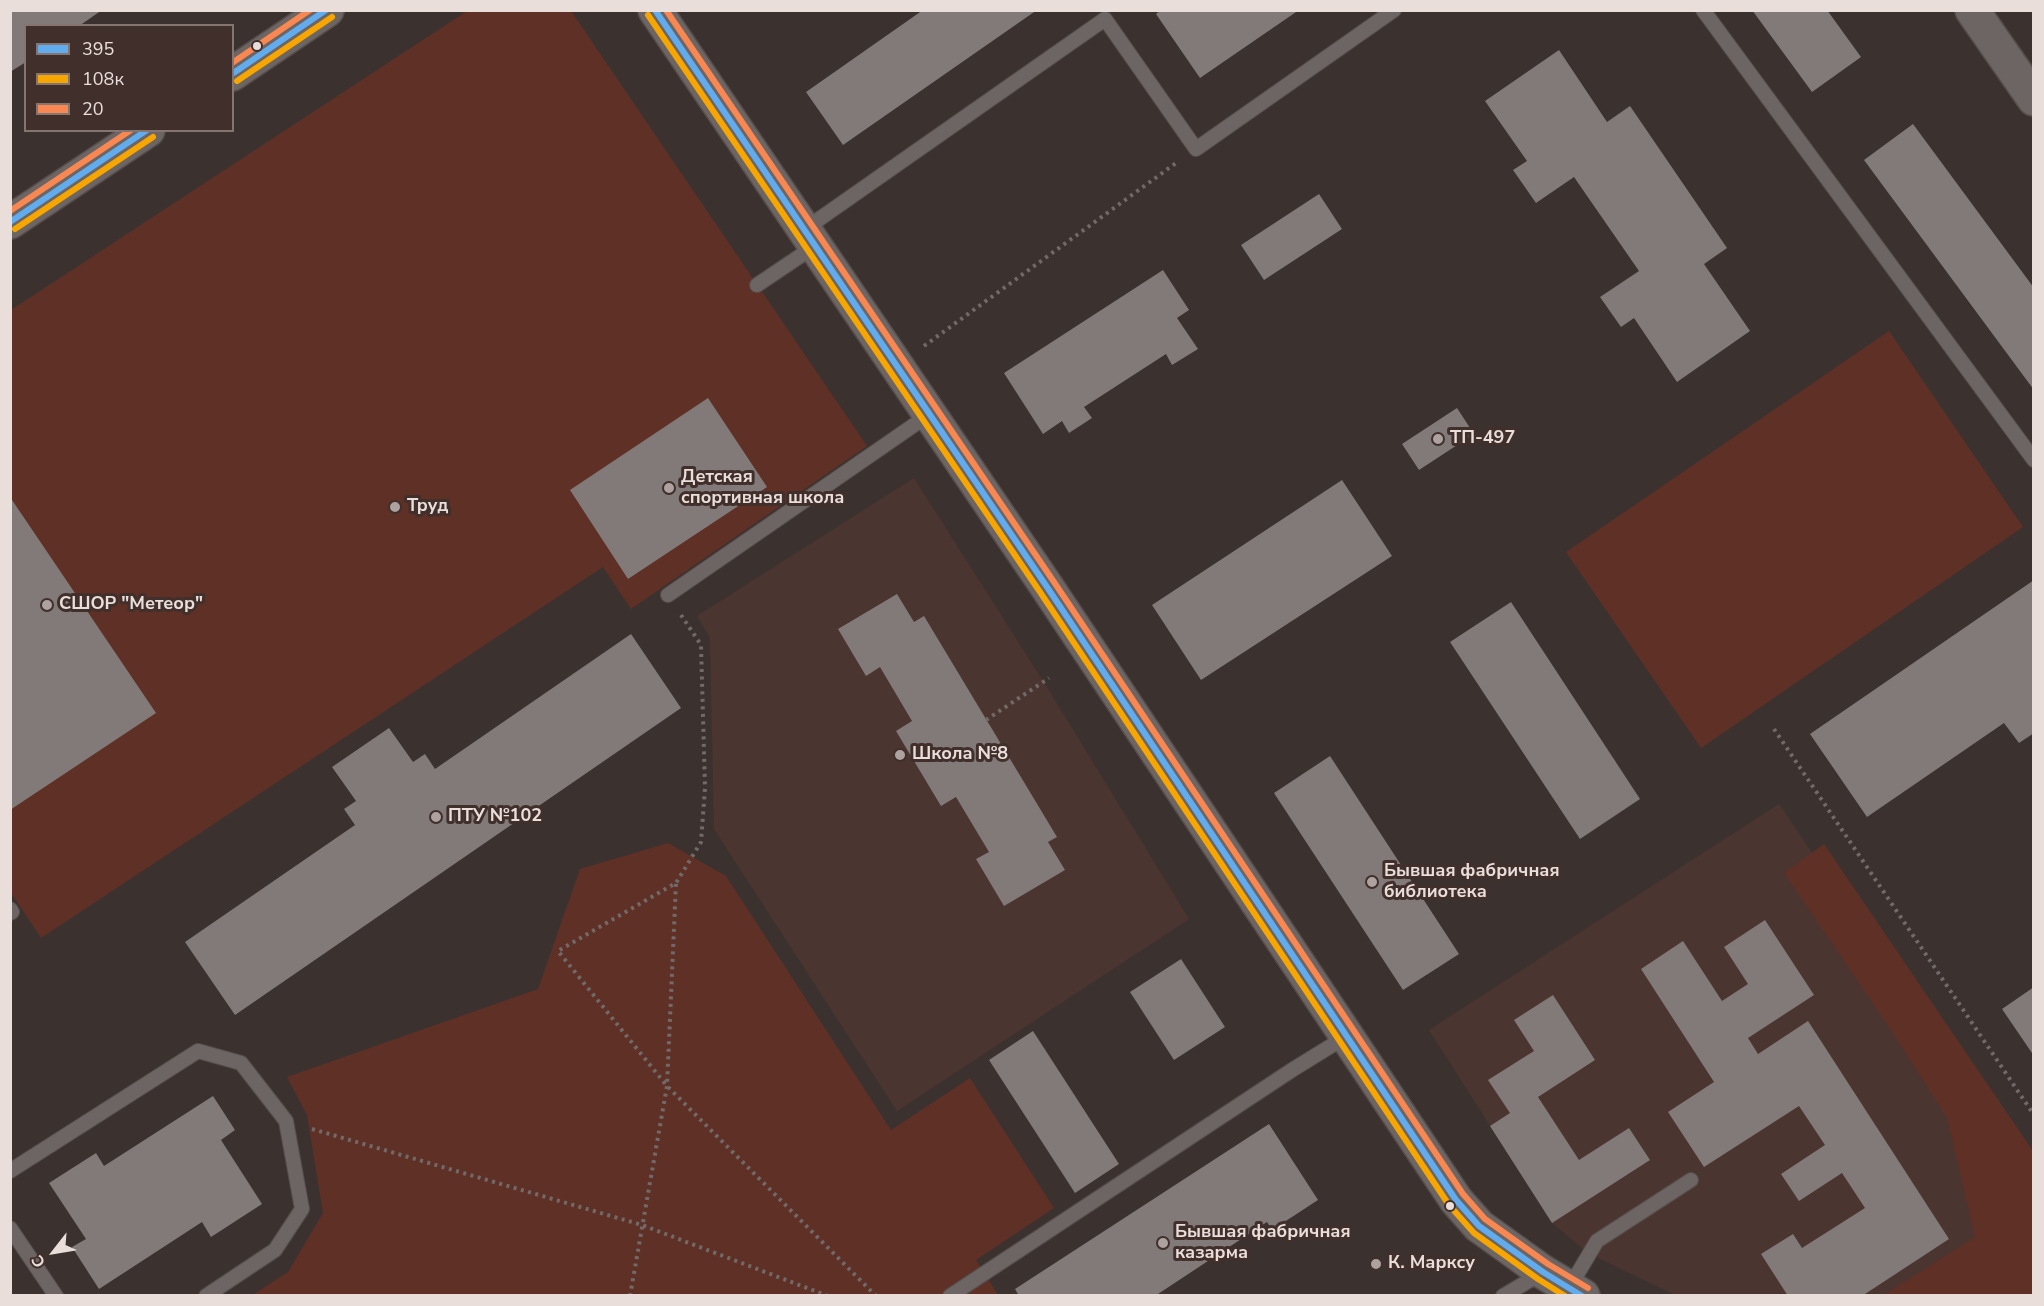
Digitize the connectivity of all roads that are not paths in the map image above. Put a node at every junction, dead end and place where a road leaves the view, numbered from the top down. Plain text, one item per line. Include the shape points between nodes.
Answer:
1 (327, 10) edge
2 (655, 10) edge
3 (1394, 10) edge
4 (1703, 10) edge
5 (1972, 10) edge
6 (234, 73) edge
7 (2034, 99) edge
8 (145, 132) edge
9 (10, 222) edge
10 (811, 237) junction
11 (758, 285) dead end
12 (930, 414) junction
13 (2034, 460) edge
14 (668, 595) road end
15 (1347, 1036) junction
16 (10, 1171) edge
17 (1691, 1180) dead end
18 (10, 1228) edge
19 (1565, 1285) edge
20 (56, 1296) edge
21 (206, 1296) edge
22 (950, 1296) edge
23 (1503, 1296) edge

1 - 6 main road
2 - 10 main road
3 - 10 lane via 1196,149 1105,19
4 - 13 lane
5 - 7 main road
8 - 9 main road
10 - 11 lane
10 - 12 main road
12 - 14 lane
12 - 15 main road
15 - 19 main road via 1456,1200 1479,1226
15 - 22 lane
16 - 21 lane via 198,1051 241,1063 286,1121 302,1209 275,1250
17 - 19 lane via 1597,1241
18 - 20 lane
19 - 23 lane

